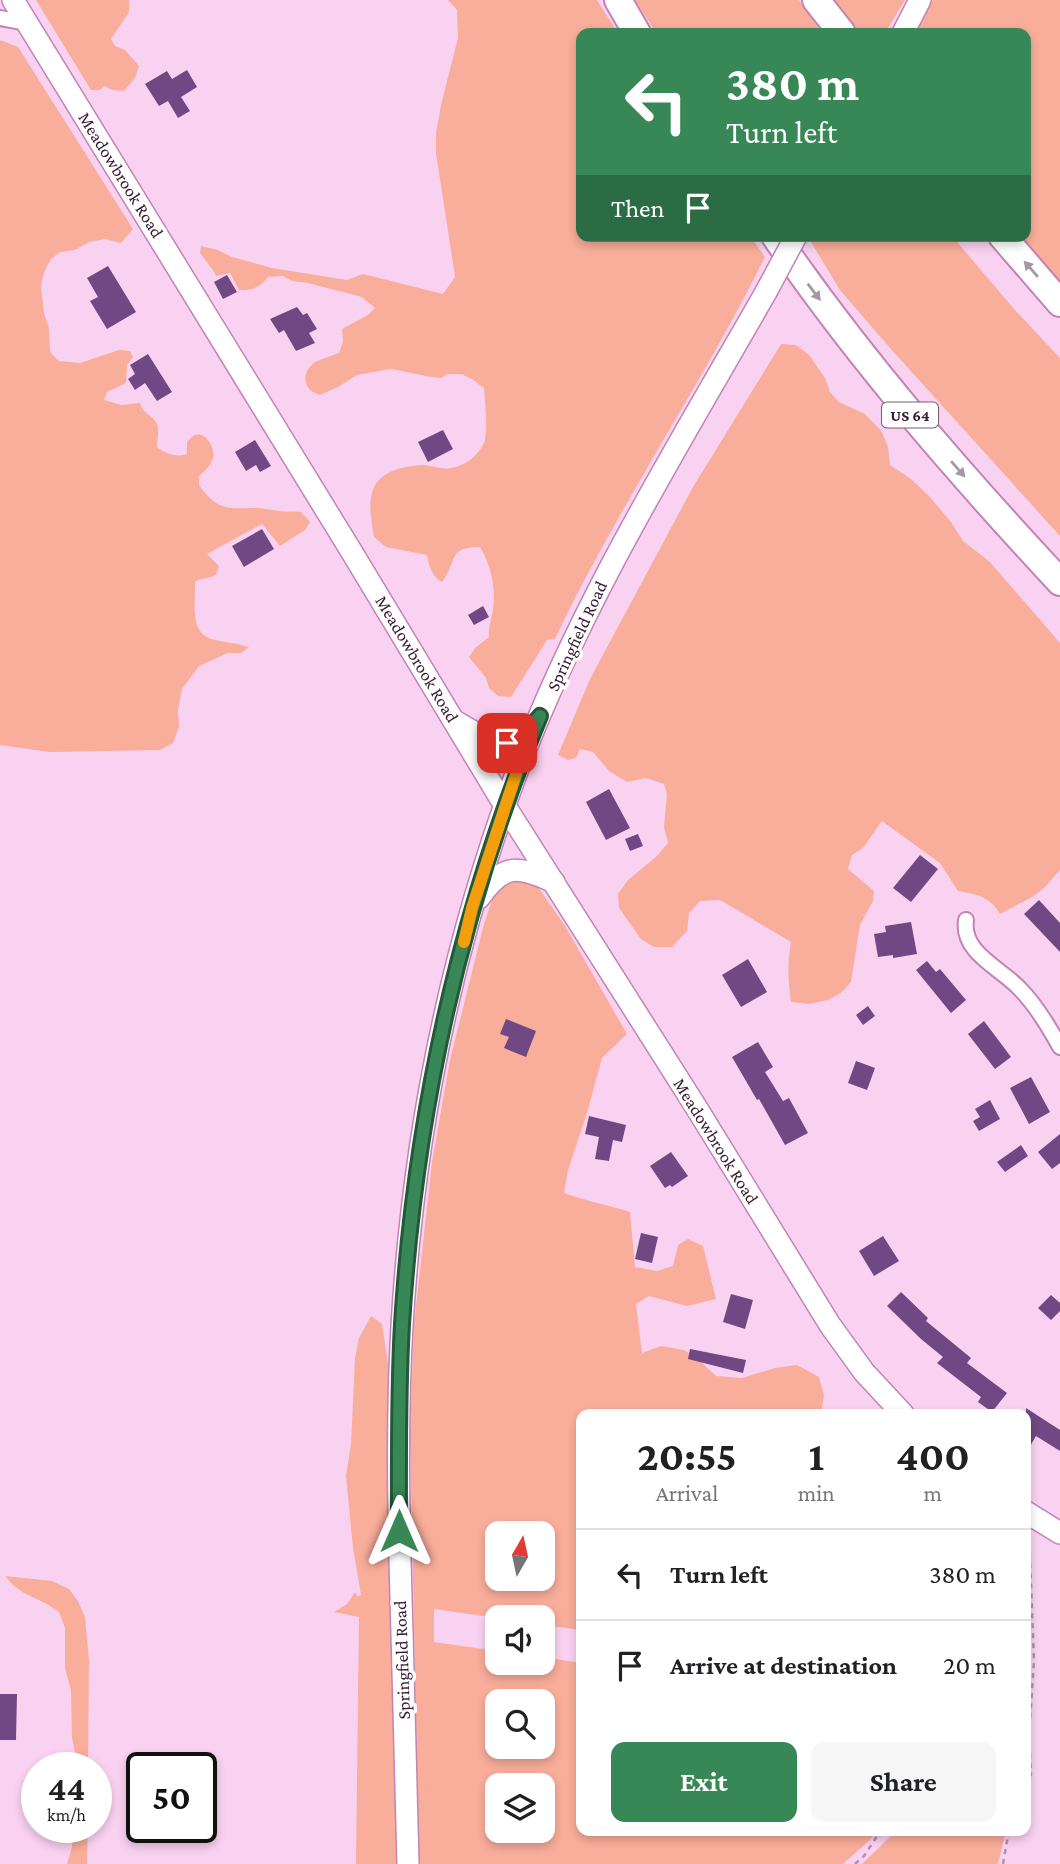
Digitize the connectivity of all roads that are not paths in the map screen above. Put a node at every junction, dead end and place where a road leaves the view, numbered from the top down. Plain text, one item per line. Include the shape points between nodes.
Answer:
1 (13, 0) edge
2 (618, 0) edge
3 (816, 0) edge
4 (920, 0) edge
5 (0, 18) edge
6 (27, 23) junction
7 (634, 28) edge
8 (838, 28) edge
9 (906, 28) edge
10 (779, 242) edge
11 (793, 242) edge
12 (1007, 242) edge
13 (1060, 303) edge
14 (1060, 582) edge
15 (540, 716) junction
16 (453, 720) junction
17 (505, 806) junction
18 (554, 882) junction
19 (472, 908) junction
20 (966, 920) dead end
21 (1060, 1047) edge
22 (898, 1409) edge
23 (1031, 1515) edge
24 (1060, 1533) edge
25 (408, 1864) edge

1 - 6 main road, Meadowbrook Road
2 - 7 highway
3 - 8 highway
4 - 9 main road
5 - 6 street
6 - 16 main road, Meadowbrook Road
10 -> 14 highway, US 64 via 888,389
11 - 15 main road, Springfield Road, bridge via 610,568
13 -> 12 highway
15 - 16 main road via 519,739 507,743
15 - 17 main road, Springfield Road
16 - 17 main road, Meadowbrook Road
17 - 18 main road, Meadowbrook Road
17 - 19 main road, Springfield Road
18 - 19 main road via 531,871 508,872 486,888
18 - 22 main road, Meadowbrook Road via 830,1325
19 - 25 main road, Springfield Road via 431,1082 402,1323 399,1531
20 - 21 street via 967,940 1020,989
23 - 24 main road

